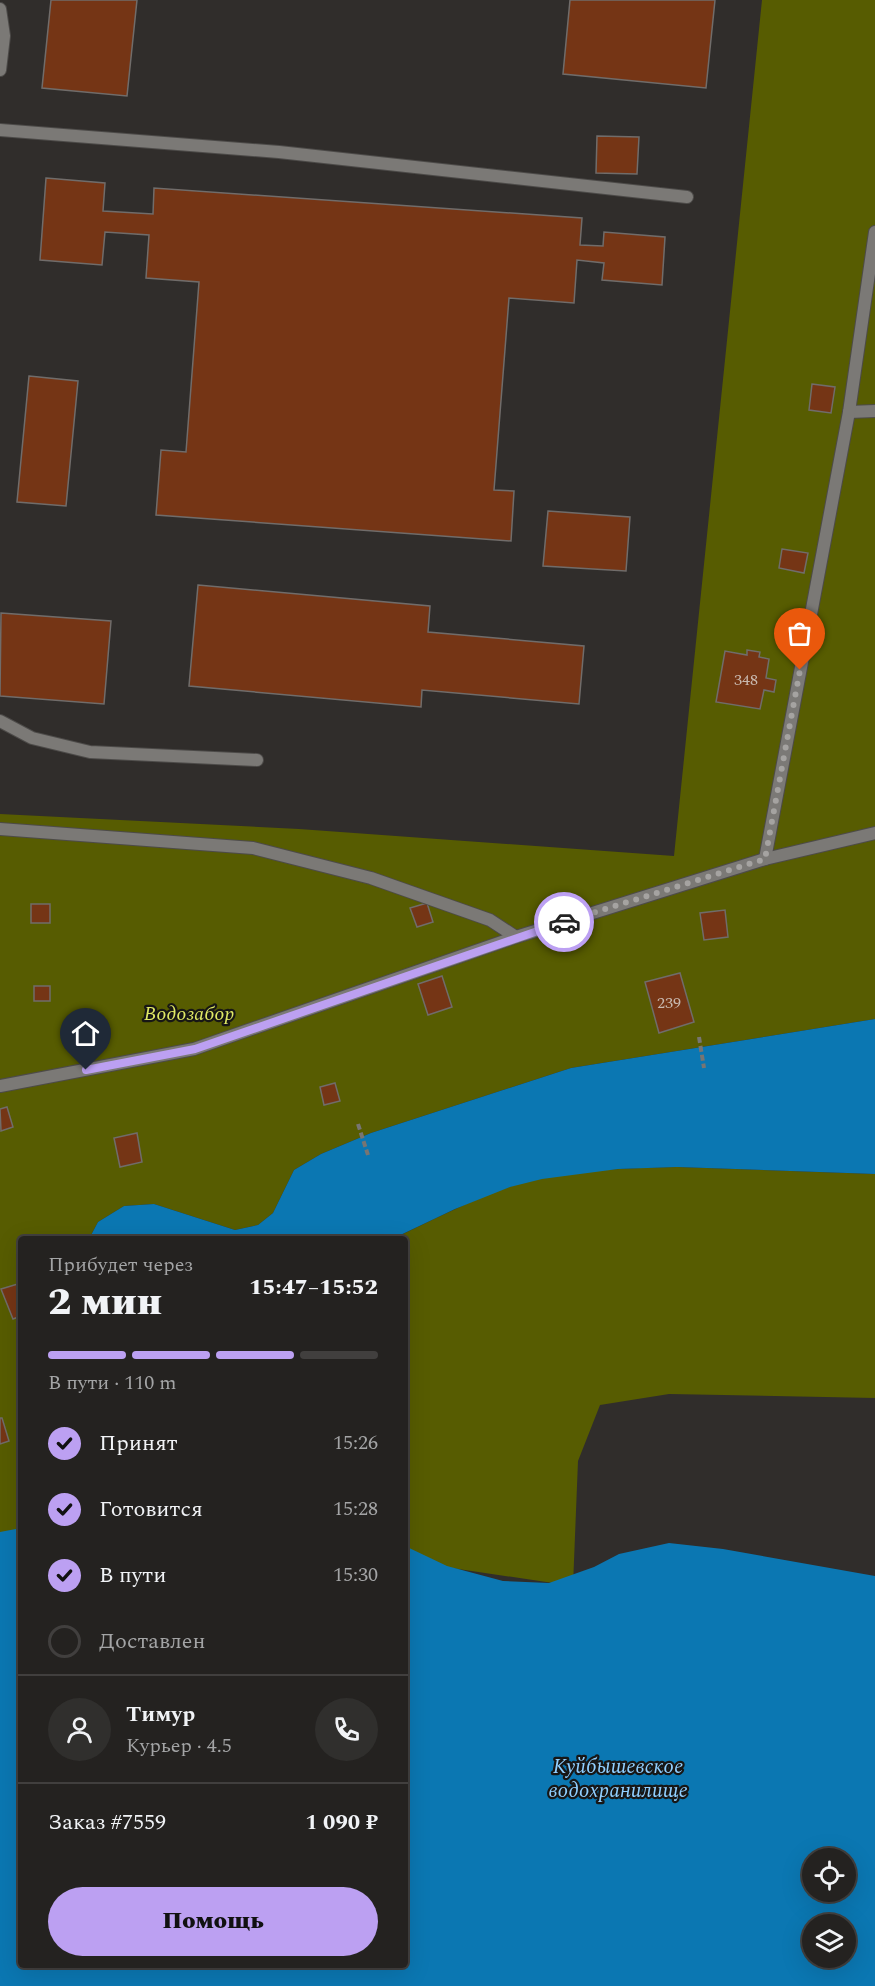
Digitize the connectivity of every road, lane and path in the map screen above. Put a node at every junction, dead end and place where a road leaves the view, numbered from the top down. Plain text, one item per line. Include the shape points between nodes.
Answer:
1 (0, 9) edge
2 (0, 70) edge
3 (0, 130) edge
4 (687, 197) dead end
5 (875, 232) edge
6 (875, 411) edge
7 (849, 412) junction
8 (0, 722) edge
9 (257, 760) dead end
10 (0, 829) edge
11 (875, 833) edge
12 (765, 859) junction
13 (516, 937) junction
14 (699, 1037) dead end
15 (704, 1068) dead end
16 (0, 1086) edge
17 (358, 1124) dead end
18 (368, 1155) dead end

1 - 2 lane via 4,36
3 - 4 lane via 279,152
5 - 7 lane
6 - 7 lane
7 - 12 lane
8 - 9 lane via 32,738 90,752
10 - 13 lane via 253,848 371,878 490,920
11 - 12 lane
12 - 13 lane
13 - 16 lane via 195,1049
14 - 15 path
17 - 18 path

